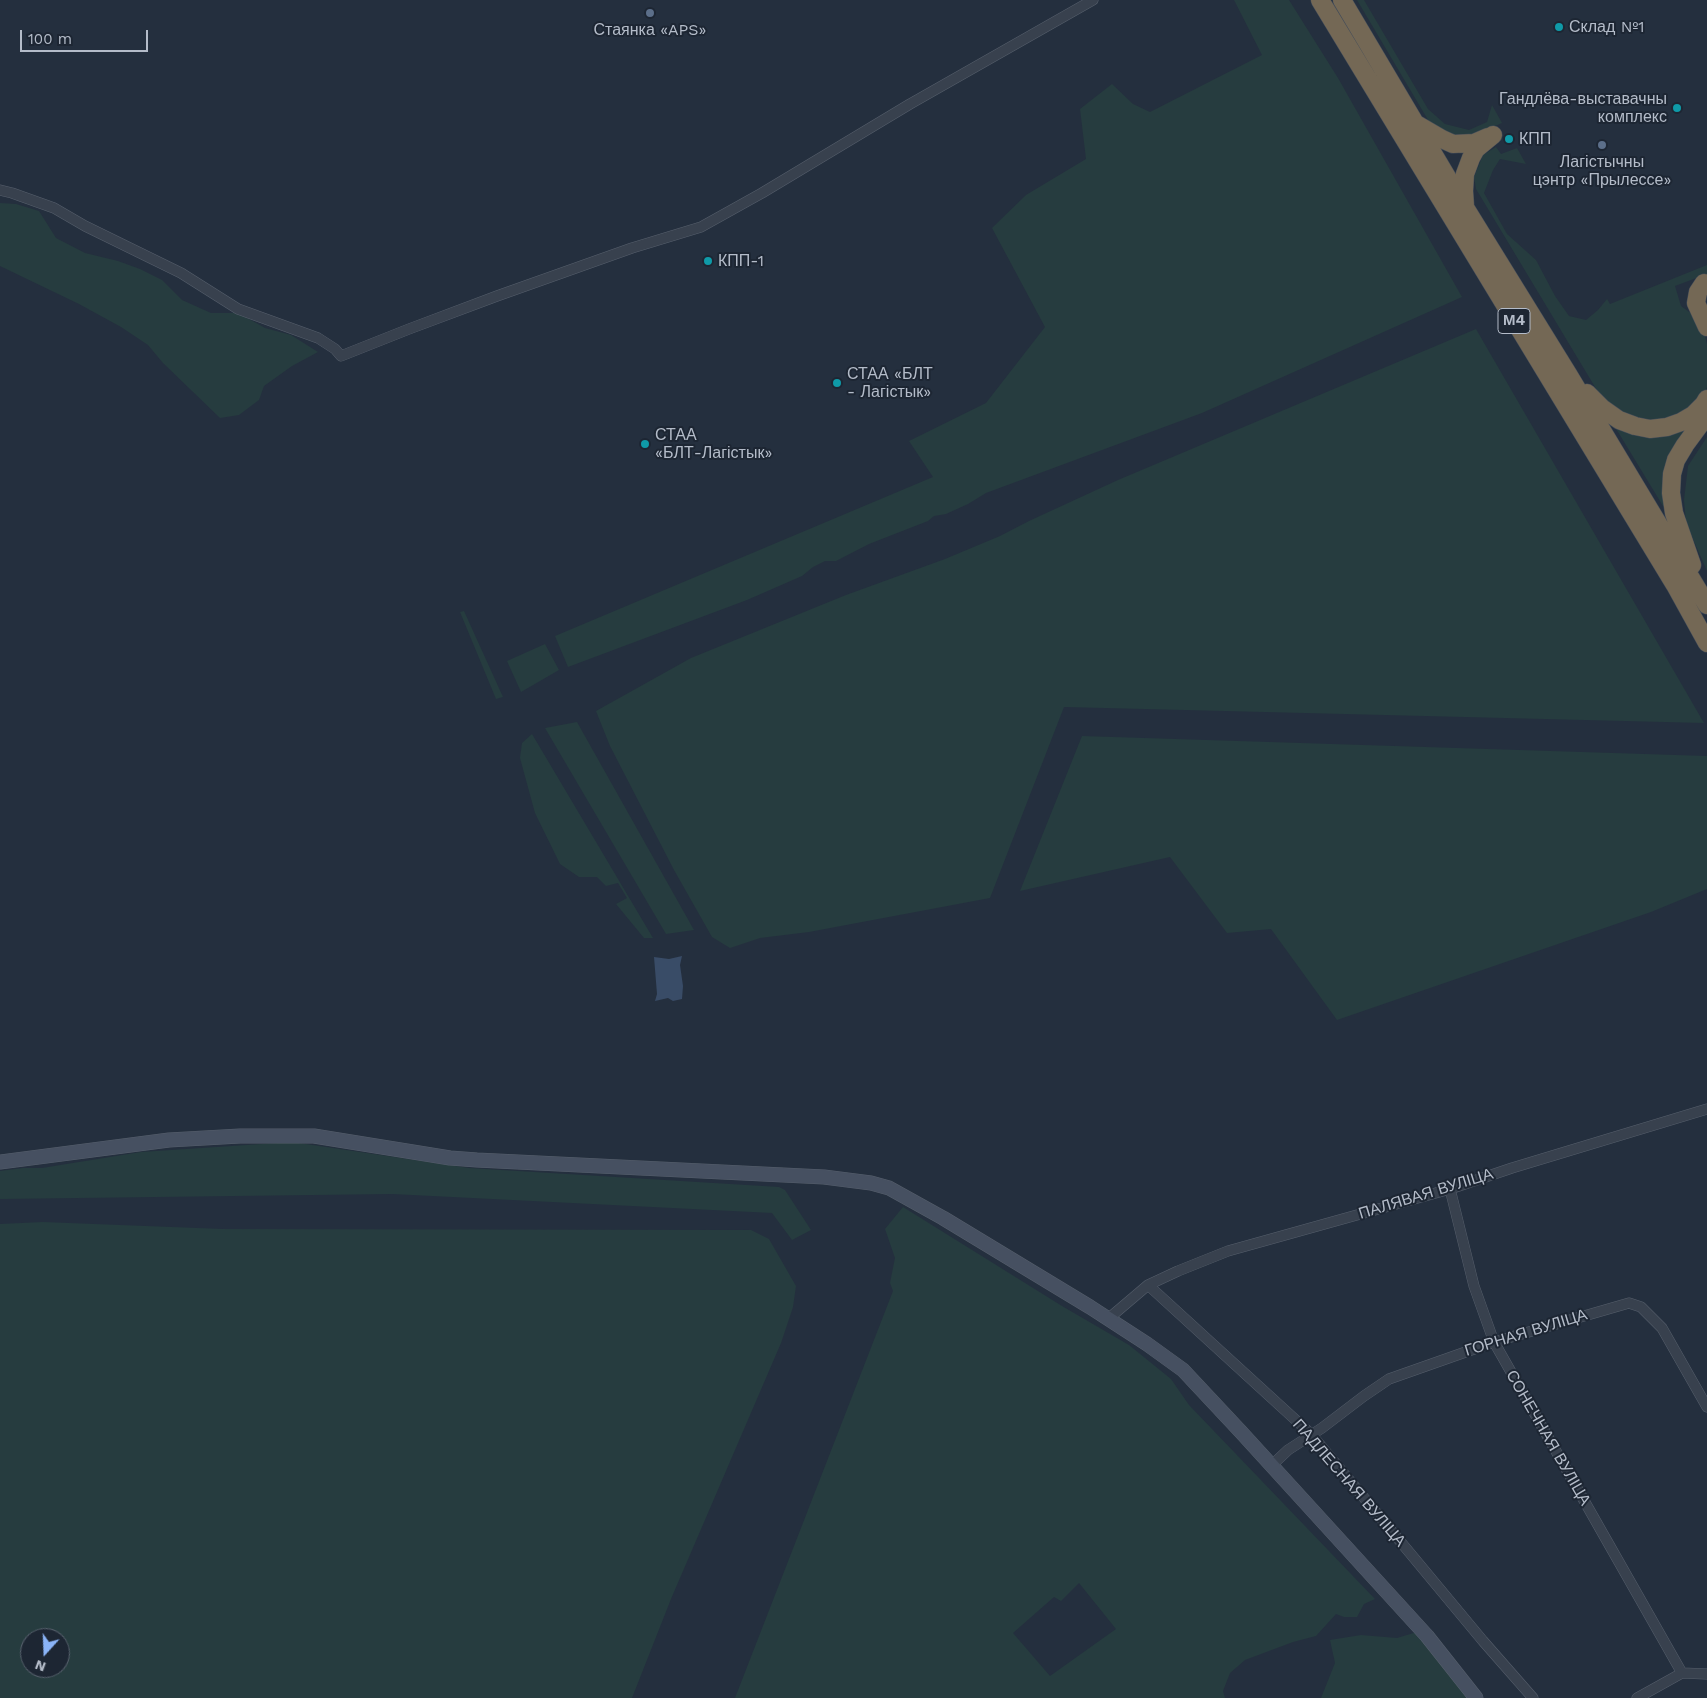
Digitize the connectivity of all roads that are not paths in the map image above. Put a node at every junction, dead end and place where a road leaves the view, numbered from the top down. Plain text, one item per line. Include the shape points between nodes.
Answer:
1 (1093, 0) edge
2 (1320, 0) edge
3 (1342, 0) edge
4 (1416, 124) junction
5 (0, 190) edge
6 (1466, 209) junction
7 (1704, 282) dead end
8 (1707, 327) edge
9 (1568, 374) junction
10 (1707, 399) edge
11 (1707, 414) edge
12 (1707, 605) edge
13 (1707, 643) edge
14 (1707, 1108) edge
15 (0, 1162) edge
16 (1450, 1189) junction
17 (1148, 1285) junction
18 (1108, 1319) junction
19 (1494, 1342) junction
20 (1707, 1407) edge
21 (1311, 1434) junction
22 (1271, 1466) junction
23 (1682, 1673) junction
24 (1707, 1674) edge
25 (1476, 1698) edge
26 (1533, 1698) edge
27 (1638, 1698) edge

1 - 5 street via 701,227 497,296 341,356 318,338 238,309 181,273 54,208
2 - 13 highway, М4
3 - 4 highway, М4
4 - 6 highway, М4
4 - 6 highway via 1453,144 1474,143 1493,135 1476,149 1468,166 1464,191
6 - 9 highway, М4
7 - 8 highway via 1696,303
9 - 10 highway via 1618,420 1650,429 1681,422 1693,415
9 - 12 highway, М4
11 - 12 highway via 1676,460 1671,493 1674,513
14 - 16 street, ПАЛЯВАЯ ВУЛІЦА
15 - 18 street via 169,1140 314,1136 450,1158 871,1183 905,1195
16 - 17 street, ПАЛЯВАЯ ВУЛІЦА via 1228,1251
16 - 19 street, СОНЕЧНАЯ ВУЛІЦА via 1474,1286
17 - 18 street, ПАЛЯВАЯ ВУЛІЦА
17 - 21 street, ПАДЛЕСНАЯ ВУЛІЦА
18 - 22 street via 1183,1370
19 - 20 street, ГОРНАЯ ВУЛІЦА via 1628,1303 1641,1307 1662,1328
19 - 21 street, ГОРНАЯ ВУЛІЦА via 1389,1379
19 - 23 street, СОНЕЧНАЯ ВУЛІЦА
21 - 22 street, ГОРНАЯ ВУЛІЦА
21 - 26 street, ПАДЛЕСНАЯ ВУЛІЦА
22 - 25 street via 1427,1636
23 - 24 street
23 - 27 street

